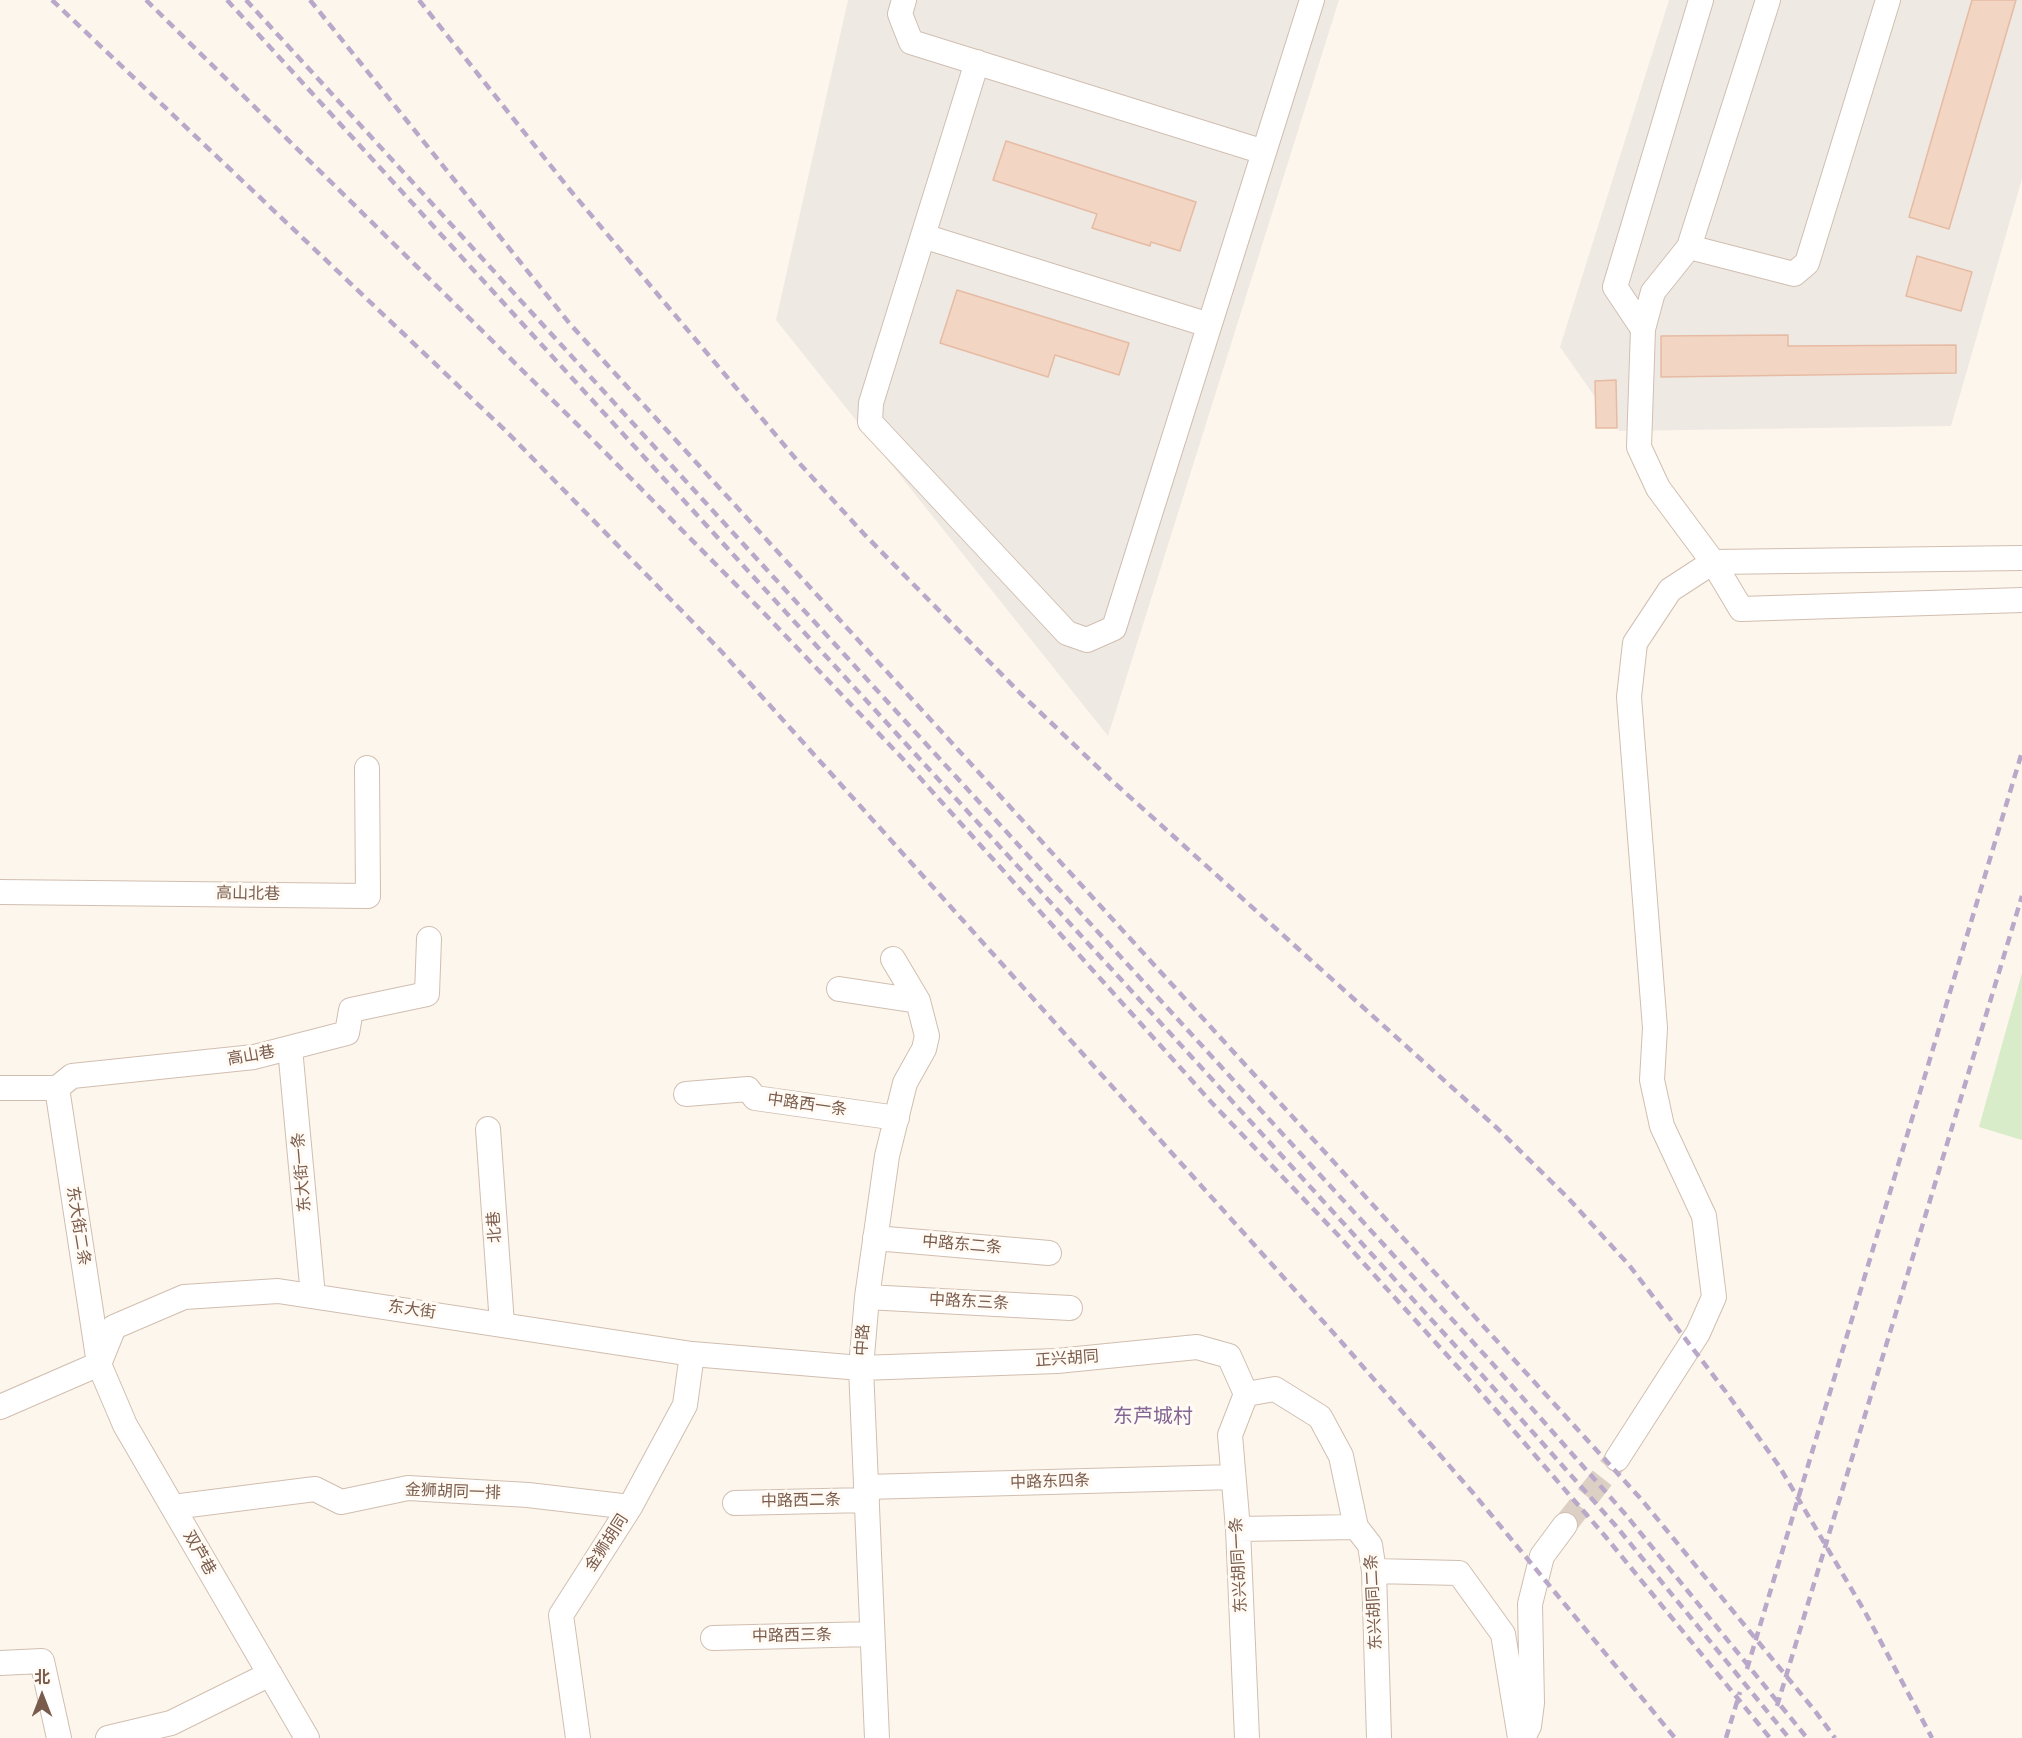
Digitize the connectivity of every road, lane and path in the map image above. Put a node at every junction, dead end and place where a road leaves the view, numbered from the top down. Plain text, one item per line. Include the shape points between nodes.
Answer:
1 (904, 0) edge
2 (1311, 0) edge
3 (1701, 0) edge
4 (1768, 0) edge
5 (1888, 0) edge
6 (977, 62) junction
7 (1264, 152) junction
8 (923, 236) junction
9 (1689, 247) junction
10 (1209, 325) junction
11 (1643, 329) junction
12 (2022, 558) edge
13 (1713, 562) junction
14 (2022, 600) edge
15 (367, 768) dead end
16 (0, 892) edge
17 (429, 939) dead end
18 (893, 959) dead end
19 (839, 989) dead end
20 (918, 1001) junction
21 (290, 1048) junction
22 (0, 1088) edge
23 (57, 1088) junction
24 (686, 1094) dead end
25 (897, 1118) junction
26 (488, 1129) dead end
27 (875, 1238) junction
28 (1049, 1253) dead end
29 (313, 1296) junction
30 (867, 1297) junction
31 (1070, 1308) dead end
32 (502, 1324) junction
33 (692, 1354) junction
34 (99, 1364) junction
35 (861, 1368) junction
36 (1246, 1394) junction
37 (0, 1407) edge
38 (1617, 1459) tunnel mouth
39 (1233, 1477) junction
40 (866, 1494) junction
41 (735, 1503) dead end
42 (173, 1507) junction
43 (630, 1507) junction
44 (1565, 1525) tunnel mouth
45 (1356, 1527) junction
46 (1238, 1529) junction
47 (1374, 1571) junction
48 (872, 1634) junction
49 (713, 1638) dead end
50 (0, 1663) edge
51 (270, 1674) junction
52 (59, 1738) edge
53 (108, 1738) edge
54 (307, 1738) edge
55 (578, 1738) edge
56 (877, 1738) edge
57 (1247, 1738) edge
58 (1379, 1738) edge
59 (1522, 1738) edge

1 - 6 street via 900,14 911,42
2 - 7 street
3 - 11 street via 1615,287
4 - 9 street
5 - 9 street via 1807,263 1794,274
6 - 7 street
6 - 8 street
7 - 10 street
8 - 10 street
8 - 10 street via 871,403 870,422 1067,633 1087,640 1114,628
9 - 11 street via 1653,291
11 - 13 street via 1639,447 1658,488
12 - 13 street
13 - 14 street via 1742,609
13 - 38 street via 1670,590 1635,643 1629,697 1655,1028 1652,1080 1662,1126 1704,1216 1714,1297 1698,1333
15 - 16 street, 高山北巷 via 368,896
17 - 21 street, 高山巷 via 427,994 351,1010 347,1034
18 - 20 street, 中路
19 - 20 street
20 - 25 street, 中路 via 927,1036 905,1083
21 - 23 street, 高山巷 via 254,1057 72,1077
21 - 29 street, 东大街一条
22 - 23 street, 高山巷
23 - 34 street, 东大街二条
24 - 25 street, 中路西一条 via 748,1089 755,1098
25 - 27 street, 中路
26 - 32 street, 北巷
27 - 28 street, 中路东二条
27 - 30 street, 中路
29 - 32 street, 东大街
29 - 34 street, 东大街 via 278,1291 184,1297 114,1327
30 - 31 street, 中路东三条
30 - 35 street, 中路
32 - 33 street, 东大街
33 - 35 street, 东大街
33 - 43 street, 金狮胡同 via 685,1405
34 - 37 street
34 - 42 street, 双芦巷 via 125,1425
35 - 36 street, 正兴胡同 via 1057,1361 1197,1347 1229,1356
35 - 40 street, 中路
36 - 39 street, 东兴胡同一条 via 1230,1435
36 - 45 street, 东兴胡同二条 via 1275,1389 1320,1417 1341,1456
39 - 40 street, 中路东四条
39 - 46 street, 东兴胡同一条
40 - 41 street, 中路西二条
40 - 48 street, 中路
42 - 43 street, 金狮胡同一排 via 315,1489 341,1502 408,1488
42 - 51 street, 双芦巷
43 - 55 street, 金狮胡同 via 561,1615
44 - 59 street via 1542,1556 1530,1604 1532,1703 1529,1726
45 - 46 street
45 - 47 street, 东兴胡同二条 via 1370,1545
46 - 57 street, 东兴胡同一条
47 - 58 street, 东兴胡同二条
47 - 59 street via 1459,1573 1503,1634
48 - 49 street, 中路西三条
48 - 56 street, 中路
50 - 52 street via 42,1661
51 - 53 street via 171,1723
51 - 54 street, 双芦巷

